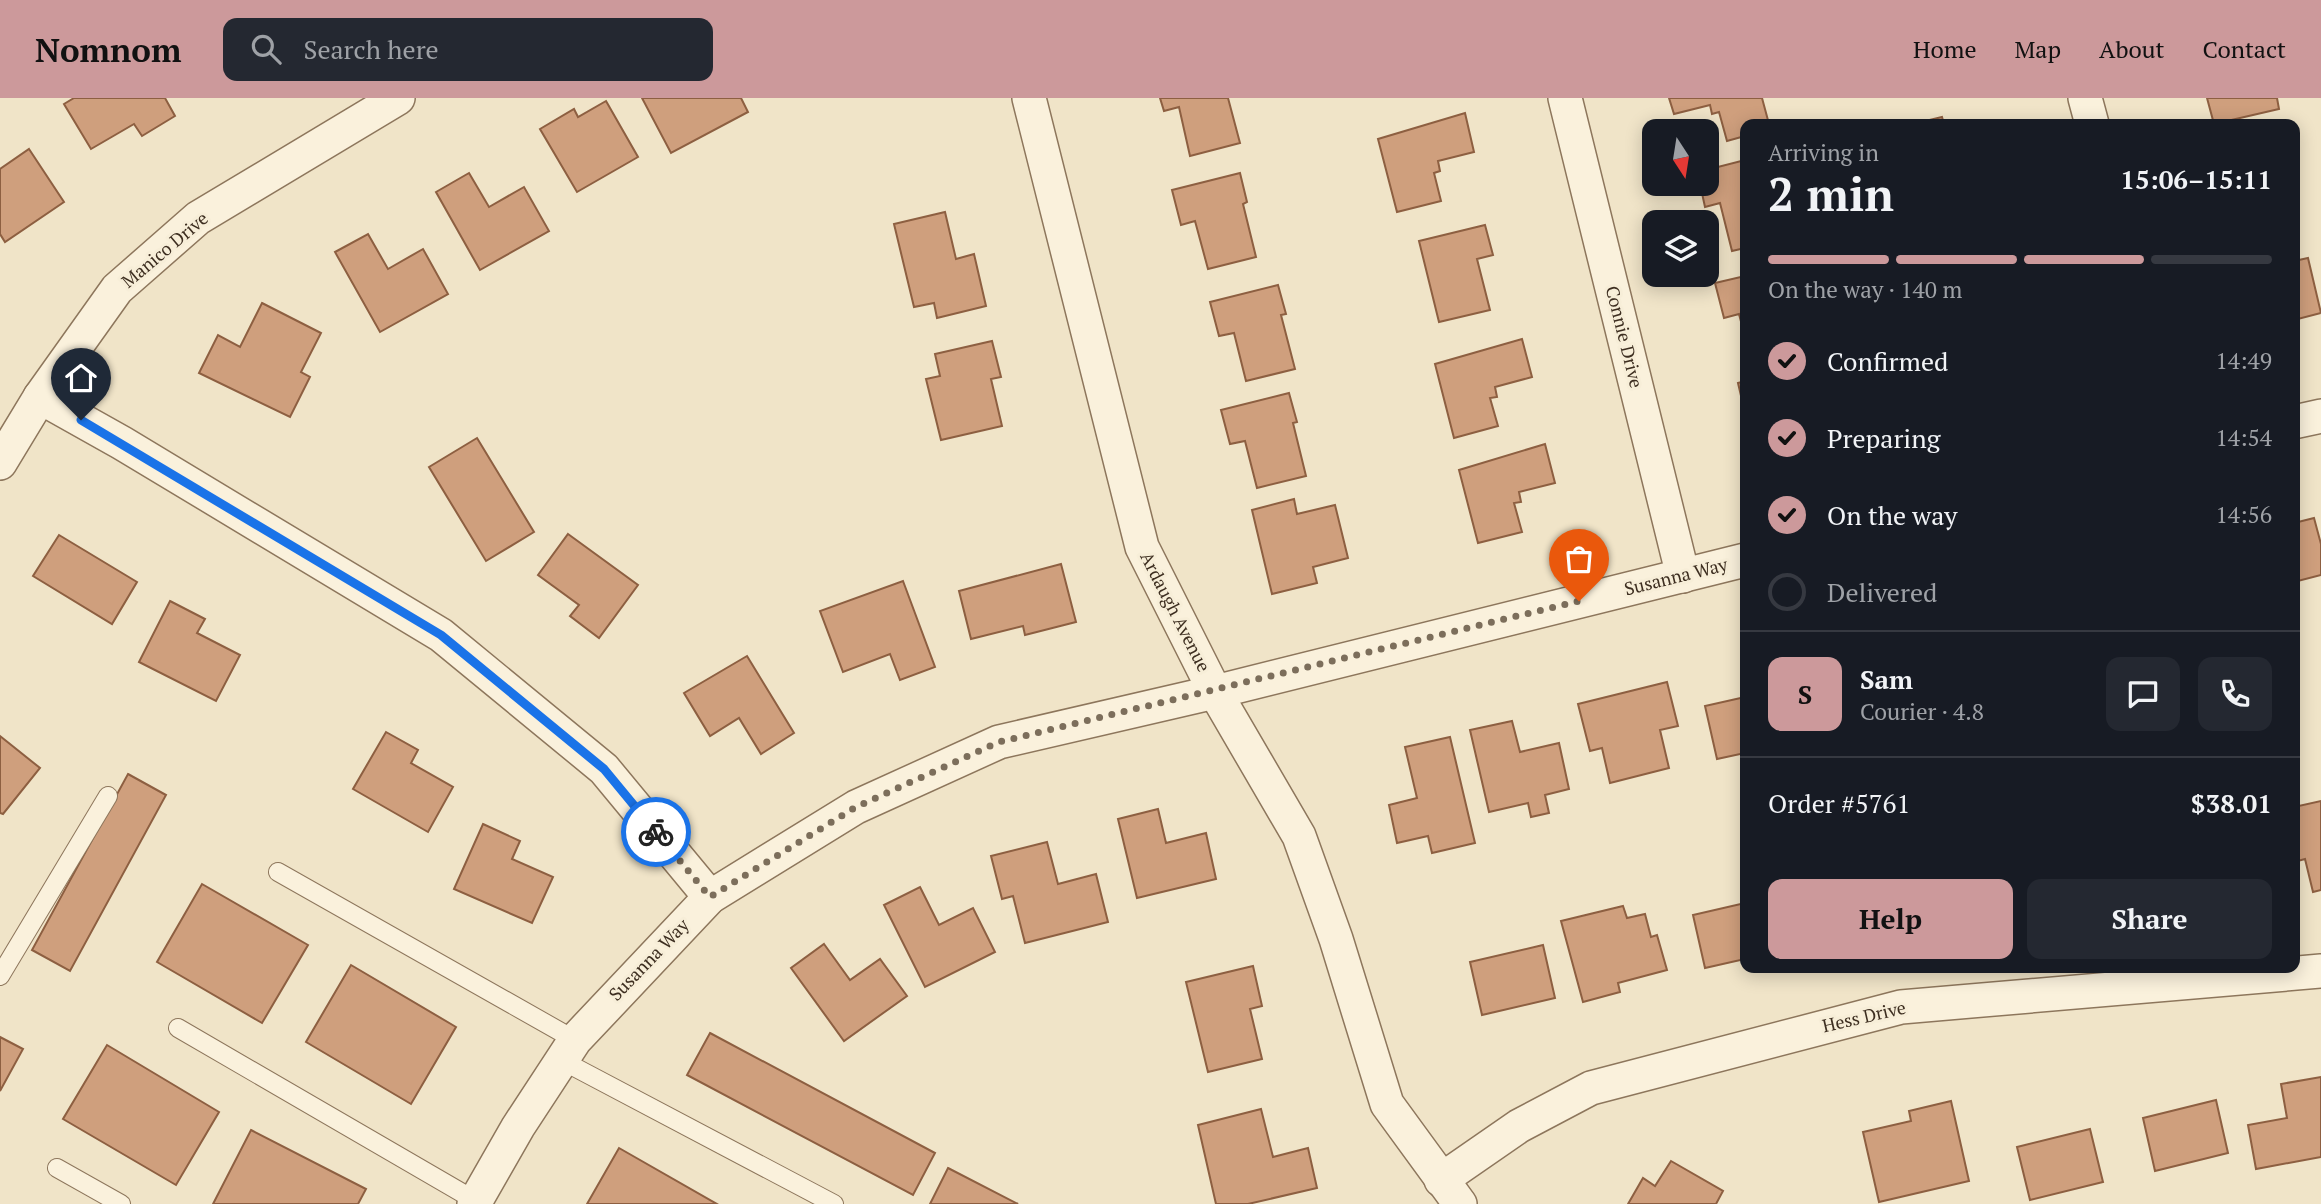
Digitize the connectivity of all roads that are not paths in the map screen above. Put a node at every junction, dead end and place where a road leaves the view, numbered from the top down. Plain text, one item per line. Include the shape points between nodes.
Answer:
1 (398, 98) edge
2 (1029, 98) edge
3 (1565, 98) edge
4 (2085, 98) edge
5 (2091, 119) edge
6 (40, 397) junction
7 (2321, 416) edge
8 (2300, 421) edge
9 (0, 463) edge
10 (1740, 561) edge
11 (1683, 576) junction
12 (1215, 692) junction
13 (108, 796) dead end
14 (278, 872) dead end
15 (710, 897) junction
16 (2321, 971) edge
17 (2298, 973) edge
18 (2300, 973) edge
19 (0, 976) edge
20 (178, 1028) dead end
21 (568, 1050) junction
22 (57, 1168) dead end
23 (1450, 1192) edge
24 (475, 1202) edge
25 (121, 1204) edge
26 (834, 1204) edge

1 - 6 street, Manico Drive via 198,218 117,289
2 - 12 street, Ardaugh Avenue via 1142,547
3 - 11 street, Connie Drive
4 - 5 street
6 - 9 street, Manico Drive
6 - 15 street via 441,635 604,769
7 - 8 street
10 - 11 street, Susanna Way
11 - 12 street, Susanna Way
12 - 15 street, Susanna Way via 999,742 856,807
12 - 23 street, Ardaugh Avenue via 1299,835 1387,1104
13 - 19 lane
14 - 21 lane
15 - 21 street, Susanna Way
16 - 18 street, Hess Drive
17 - 23 street, Hess Drive via 1901,1007 1591,1088 1519,1126
20 - 24 lane
21 - 24 street, Susanna Way
21 - 26 lane
22 - 25 lane

